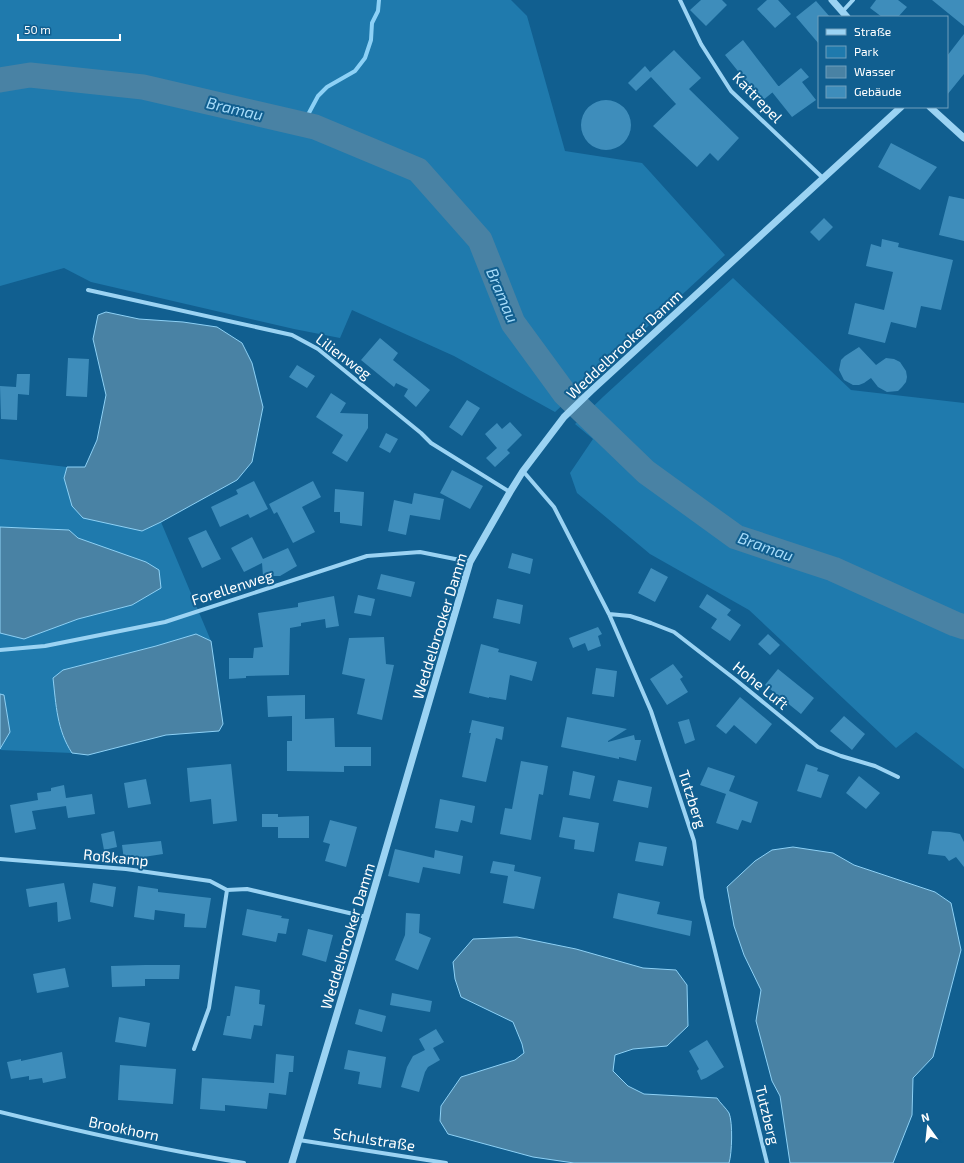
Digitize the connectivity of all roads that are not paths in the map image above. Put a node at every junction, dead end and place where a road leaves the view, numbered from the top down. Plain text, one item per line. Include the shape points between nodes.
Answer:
1 (680, 0) edge
2 (832, 0) edge
3 (853, 0) edge
4 (844, 14) edge
5 (900, 108) edge
6 (931, 108) edge
7 (964, 138) edge
8 (824, 179) junction
9 (88, 290) dead end
10 (523, 471) junction
11 (510, 492) junction
12 (470, 562) junction
13 (609, 614) junction
14 (0, 650) edge
15 (898, 777) dead end
16 (0, 859) edge
17 (227, 890) junction
18 (366, 918) junction
19 (194, 1050) dead end
20 (0, 1112) edge
21 (298, 1140) junction
22 (244, 1163) edge
23 (292, 1163) edge
24 (446, 1163) edge
25 (767, 1163) edge

1 - 8 street, Kattrepel via 700,44 731,91
2 - 4 street
3 - 4 street
5 - 8 street, Weddelbrooker Damm
6 - 7 street
8 - 10 street, Weddelbrooker Damm via 564,417
9 - 11 street, Lilienweg via 292,335 318,349 430,443
10 - 11 street, Weddelbrooker Damm
10 - 13 street, Tutzberg via 554,507
11 - 12 street, Weddelbrooker Damm
12 - 14 street, Forellenweg via 420,552 367,556 165,622 45,646
12 - 18 street, Weddelbrooker Damm
13 - 15 street, Hohe Luft via 630,616 674,632 818,747 875,766
13 - 25 street, Tutzberg via 651,711 694,841 702,898
16 - 17 street, Roßkamp via 126,869 210,881
17 - 18 street via 247,889
17 - 19 street via 209,1008
18 - 21 street, Weddelbrooker Damm
20 - 22 street, Brookhorn via 184,1153
21 - 23 street, Weddelbrooker Damm
21 - 24 street, Schulstraße

